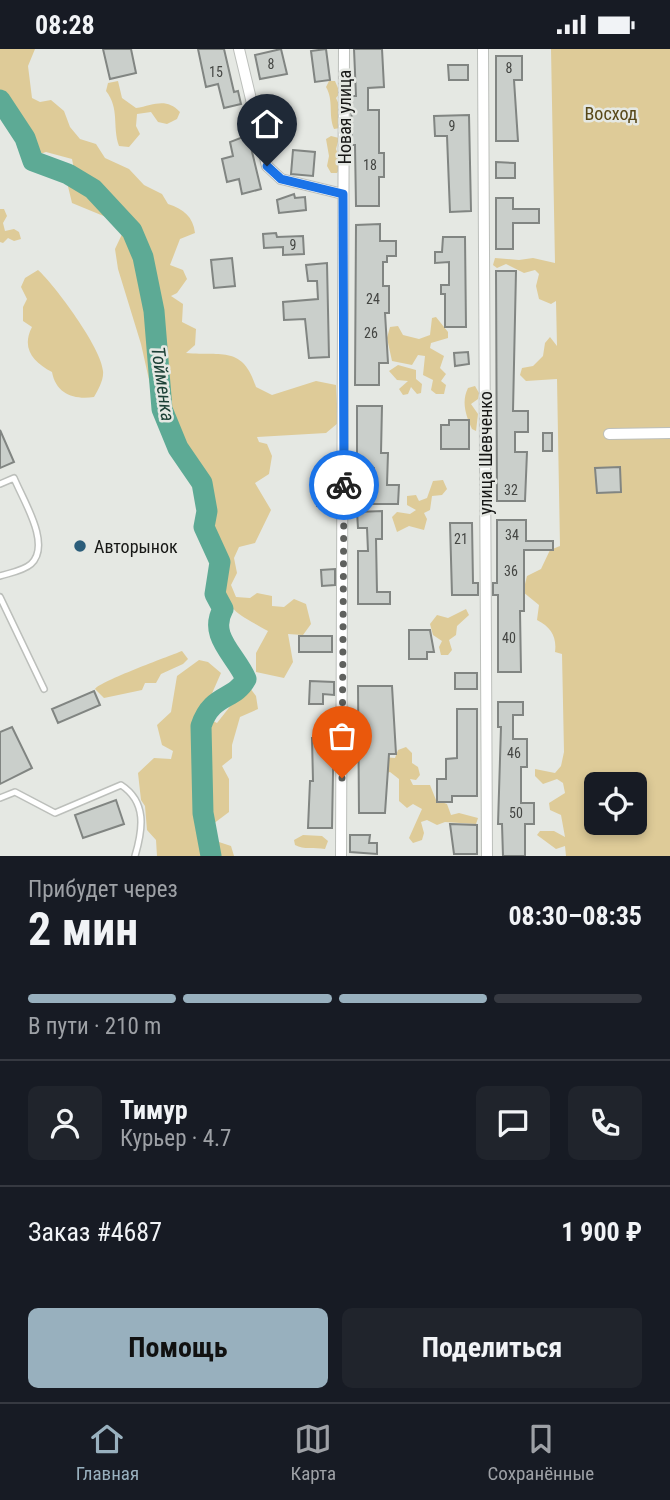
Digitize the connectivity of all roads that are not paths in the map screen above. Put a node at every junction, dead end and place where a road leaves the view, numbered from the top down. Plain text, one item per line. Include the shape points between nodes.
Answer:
1 (239, 49) edge
2 (344, 49) edge
3 (483, 49) edge
4 (343, 194) junction
5 (670, 433) edge
6 (609, 434) dead end
7 (0, 484) edge
8 (0, 576) edge
9 (0, 597) edge
10 (44, 689) dead end
11 (0, 799) edge
12 (135, 856) edge
13 (341, 856) edge
14 (487, 856) edge

1 - 4 street via 267,166 281,179
2 - 4 street, Новая улица
3 - 14 street, улица Шевченко
4 - 13 street, Новая улица
5 - 6 street
7 - 8 lane via 14,478 39,541 38,556 29,567
9 - 10 lane
11 - 12 lane via 15,792 55,813 121,785 134,794 142,812

